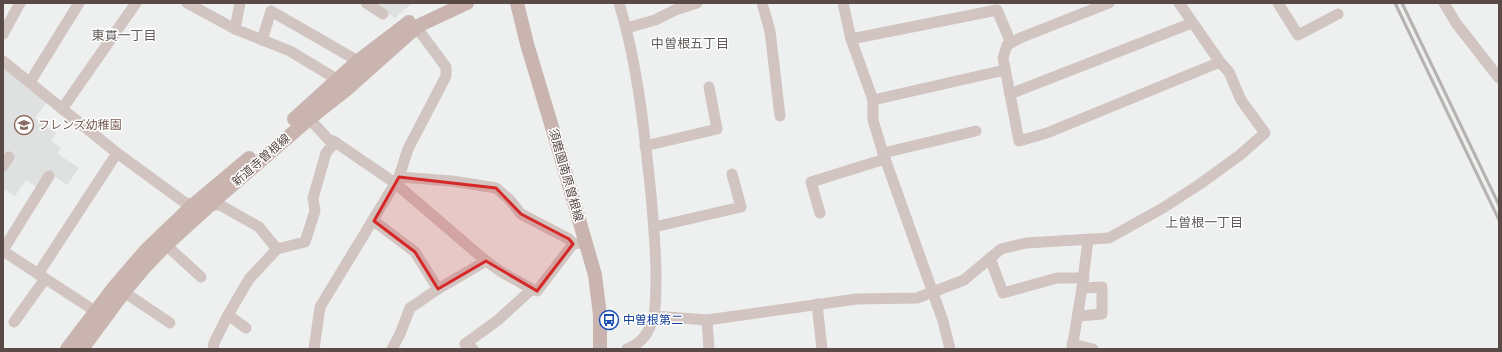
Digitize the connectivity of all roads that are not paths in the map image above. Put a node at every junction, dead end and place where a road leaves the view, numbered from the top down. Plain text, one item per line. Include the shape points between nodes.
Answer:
1 (20, 3) edge
2 (80, 3) edge
3 (136, 3) edge
4 (187, 3) edge
5 (240, 3) edge
6 (366, 3) edge
7 (443, 3) edge
8 (467, 3) edge
9 (517, 3) edge
10 (620, 3) edge
11 (697, 3) edge
12 (762, 3) edge
13 (843, 3) edge
14 (1109, 3) edge
15 (1178, 3) edge
16 (1444, 3) edge
17 (1281, 4) edge
18 (383, 14) dead end
19 (1338, 14) dead end
20 (1192, 23) junction
21 (417, 28) junction
22 (627, 28) junction
23 (235, 29) junction
24 (3, 34) edge
25 (851, 39) junction
26 (262, 40) junction
27 (1011, 43) junction
28 (3, 61) edge
29 (358, 61) junction
30 (1220, 62) junction
31 (1005, 70) junction
32 (1499, 78) edge
33 (30, 82) junction
34 (342, 85) junction
35 (709, 87) dead end
36 (1010, 94) junction
37 (873, 100) junction
38 (62, 109) junction
39 (306, 115) junction
40 (780, 116) dead end
41 (976, 131) dead end
42 (335, 142) junction
43 (645, 146) junction
44 (117, 153) junction
45 (884, 156) junction
46 (732, 174) dead end
47 (49, 176) dead end
48 (397, 180) junction
49 (193, 205) junction
50 (208, 206) junction
51 (820, 213) dead end
52 (374, 221) junction
53 (654, 227) junction
54 (1088, 240) junction
55 (579, 243) junction
56 (166, 245) junction
57 (277, 249) junction
58 (3, 250) edge
59 (990, 258) junction
60 (486, 261) junction
61 (42, 277) junction
62 (201, 277) dead end
63 (1083, 283) junction
64 (438, 289) junction
65 (532, 289) junction
66 (124, 292) junction
67 (932, 293) junction
68 (818, 304) junction
69 (95, 311) junction
70 (228, 315) junction
71 (654, 316) junction
72 (1078, 316) junction
73 (707, 320) junction
74 (14, 322) dead end
75 (170, 323) dead end
76 (246, 328) dead end
77 (1072, 347) edge
78 (67, 349) edge
79 (82, 349) edge
80 (213, 349) edge
81 (314, 349) edge
82 (392, 349) edge
83 (473, 349) edge
84 (600, 349) edge
85 (628, 349) edge
86 (709, 349) edge
87 (822, 349) edge
88 (950, 349) edge
89 (1093, 349) edge

1 - 24 street
2 - 33 street
3 - 38 street
4 - 23 street
5 - 23 street
6 - 18 street
7 - 29 main road, 新道寺曽根線 via 412,19
8 - 21 main road, 新道寺曽根線
9 - 55 main road, 須磨園南原曽根線
10 - 22 street
11 - 22 street
12 - 40 street via 770,31
13 - 25 street
14 - 27 street
15 - 20 street
16 - 32 street via 1456,23
17 - 19 street via 1298,35
20 - 30 street
20 - 36 street
21 - 34 main road, 新道寺曽根線
21 - 48 street via 446,67 446,76 408,149
22 - 43 street
23 - 26 street
25 - 27 street via 997,10
25 - 37 street
26 - 29 street via 271,11
26 - 34 street via 290,51
27 - 31 street via 1007,45 1003,58
28 - 33 street
29 - 34 main road, 新道寺曽根線
30 - 36 street via 1047,133 1019,141
30 - 54 street via 1229,72 1241,100 1265,133 1240,155 1163,208 1108,238
31 - 36 street
31 - 37 street
33 - 38 street
34 - 39 main road, 新道寺曽根線
35 - 43 street via 717,130
37 - 45 street via 873,120
38 - 44 street
39 - 42 street via 328,139
39 - 49 main road, 新道寺曽根線
39 - 50 main road, 新道寺曽根線
41 - 45 street
42 - 48 street
42 - 57 street via 326,153 313,198 315,211 305,242
43 - 53 street
44 - 49 street via 184,202
44 - 61 street
45 - 51 street via 811,182
45 - 67 street
46 - 53 street via 741,207
47 - 58 street
48 - 52 street
48 - 55 street via 452,181 496,188 521,214
48 - 60 street
49 - 50 street
49 - 69 main road, 新道寺曽根線 via 146,250
50 - 56 main road, 新道寺曽根線
50 - 57 street via 220,205 259,227
52 - 64 street via 415,252
52 - 81 street via 320,307
53 - 71 street
54 - 59 street via 1026,243 1001,249
54 - 63 street
55 - 65 street via 537,291
55 - 84 main road, 須磨園南原曽根線 via 595,275 600,315
56 - 62 street
56 - 66 main road, 新道寺曽根線
57 - 70 street via 249,279
58 - 61 street
59 - 63 street via 1003,293 1057,278
59 - 67 street via 964,280
60 - 64 street
60 - 65 street
61 - 69 street
61 - 74 street
63 - 72 street
63 - 72 street via 1102,287 1102,314
64 - 82 street via 410,308
65 - 83 street via 498,320 465,344
66 - 75 street
66 - 79 main road, 新道寺曽根線
67 - 68 street via 917,298 856,299
67 - 88 street
68 - 73 street
68 - 87 street
69 - 78 main road, 新道寺曽根線
70 - 76 street
70 - 80 street
71 - 73 street
71 - 85 street via 646,335
72 - 77 street
73 - 86 street
77 - 89 street

